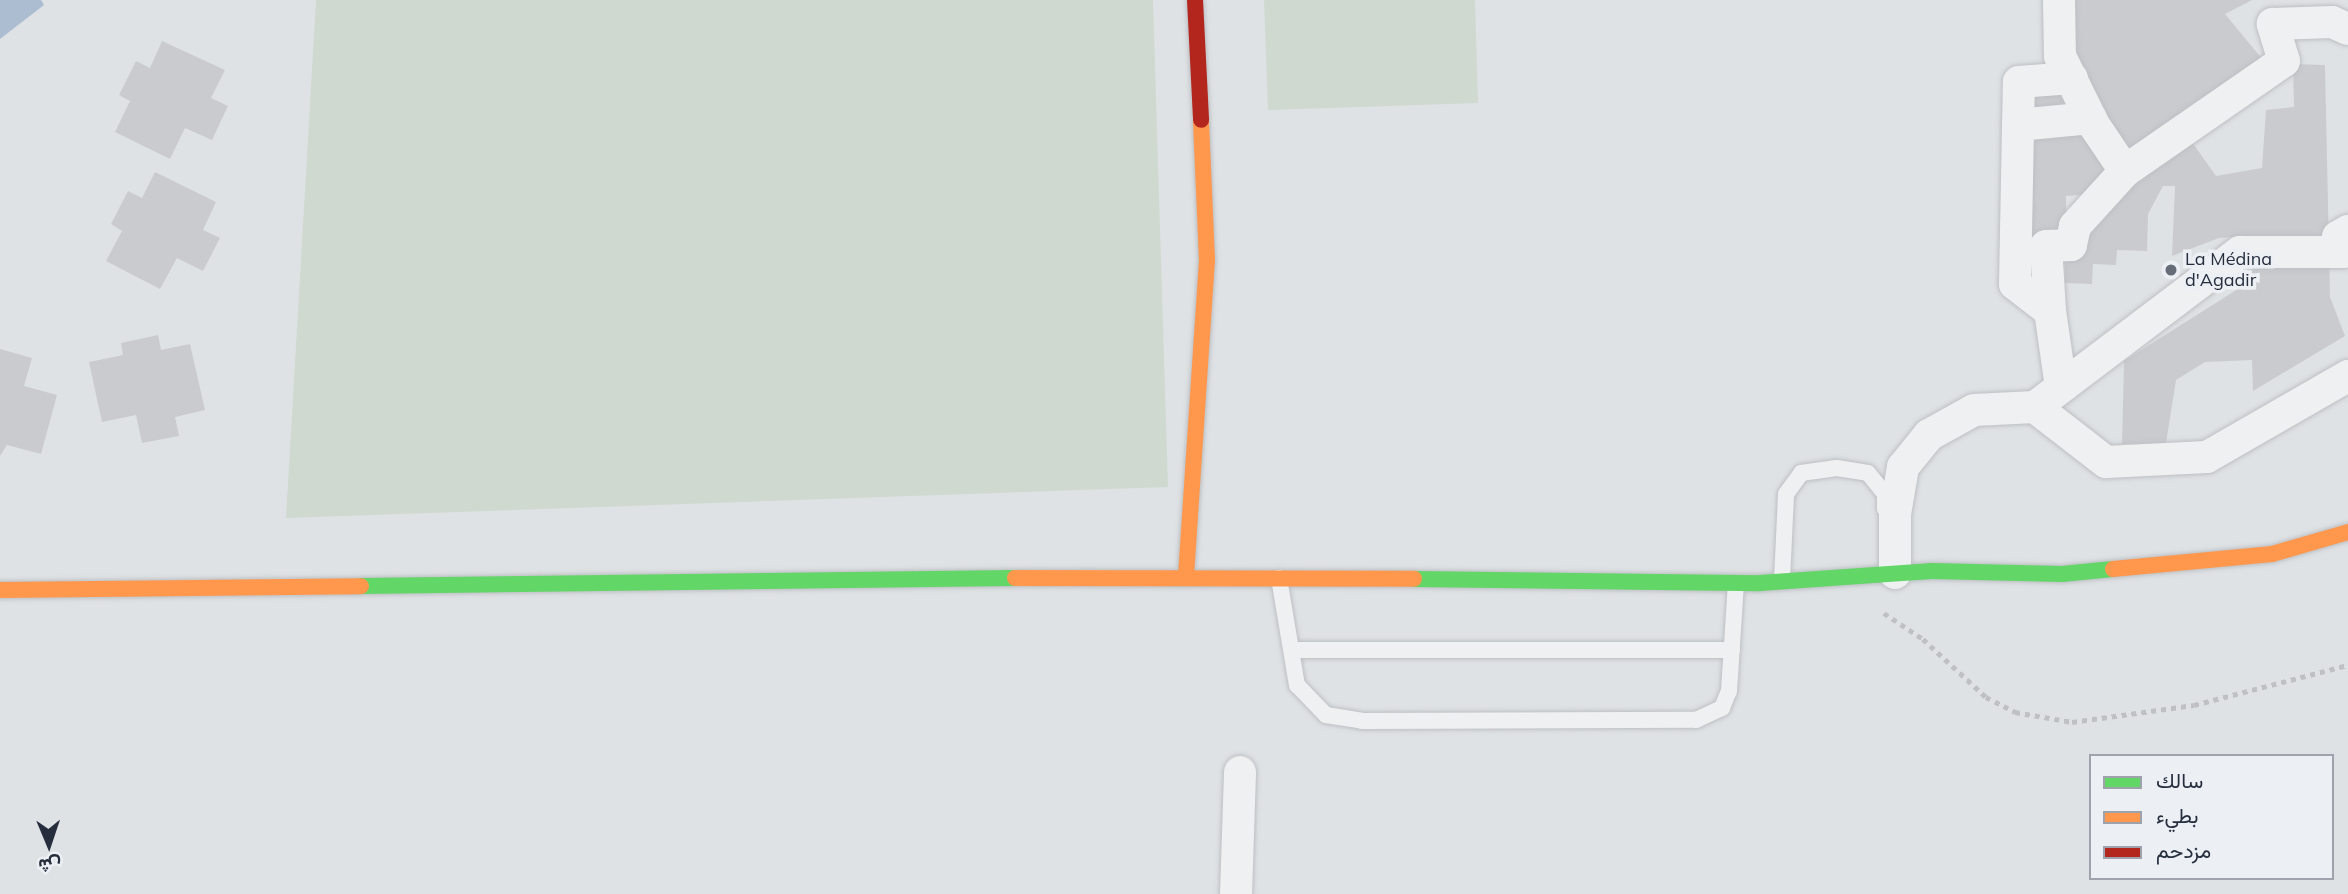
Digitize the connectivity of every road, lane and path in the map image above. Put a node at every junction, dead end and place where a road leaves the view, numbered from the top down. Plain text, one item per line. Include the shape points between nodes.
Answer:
1 (1195, 0) edge
2 (2059, 0) edge
3 (2348, 29) edge
4 (2072, 78) junction
5 (2091, 118) junction
6 (2018, 125) junction
7 (2125, 172) junction
8 (2346, 250) edge
9 (2050, 311) junction
10 (2348, 376) edge
11 (2061, 387) junction
12 (2035, 407) junction
13 (2348, 532) edge
14 (1889, 574) junction
15 (1186, 576) junction
16 (1862, 576) junction
17 (1279, 578) junction
18 (1782, 580) junction
19 (1735, 583) junction
20 (0, 590) edge
21 (1292, 650) junction
22 (1732, 650) junction
23 (2348, 665) edge
24 (1240, 772) dead end
25 (1236, 894) edge

1 - 15 street via 1208,260
2 - 4 street via 2060,56
3 - 7 street via 2332,22 2273,24 2284,61
4 - 5 street
4 - 6 street via 2019,82
5 - 6 street via 2075,124
5 - 7 street
6 - 9 street via 2015,284
7 - 9 street via 2075,226 2071,245 2046,246
8 - 11 street via 2240,252
9 - 11 street
10 - 12 street via 2207,457 2106,462
11 - 12 street
12 - 14 street via 1974,410 1929,435 1903,467
13 - 14 street via 2272,554 2062,574
14 - 16 street
14 - 18 lane via 1885,494 1868,473 1837,468 1801,473 1786,494
15 - 17 street
15 - 20 street
16 - 18 street
16 - 23 path via 1886,615 1923,639 1986,697 2015,712 2072,722 2194,705
17 - 19 street
17 - 21 lane
18 - 19 street
19 - 22 lane
21 - 22 lane
21 - 22 lane via 1297,685 1313,705 1326,715 1362,721 1696,720 1722,708 1729,691
24 - 25 street

